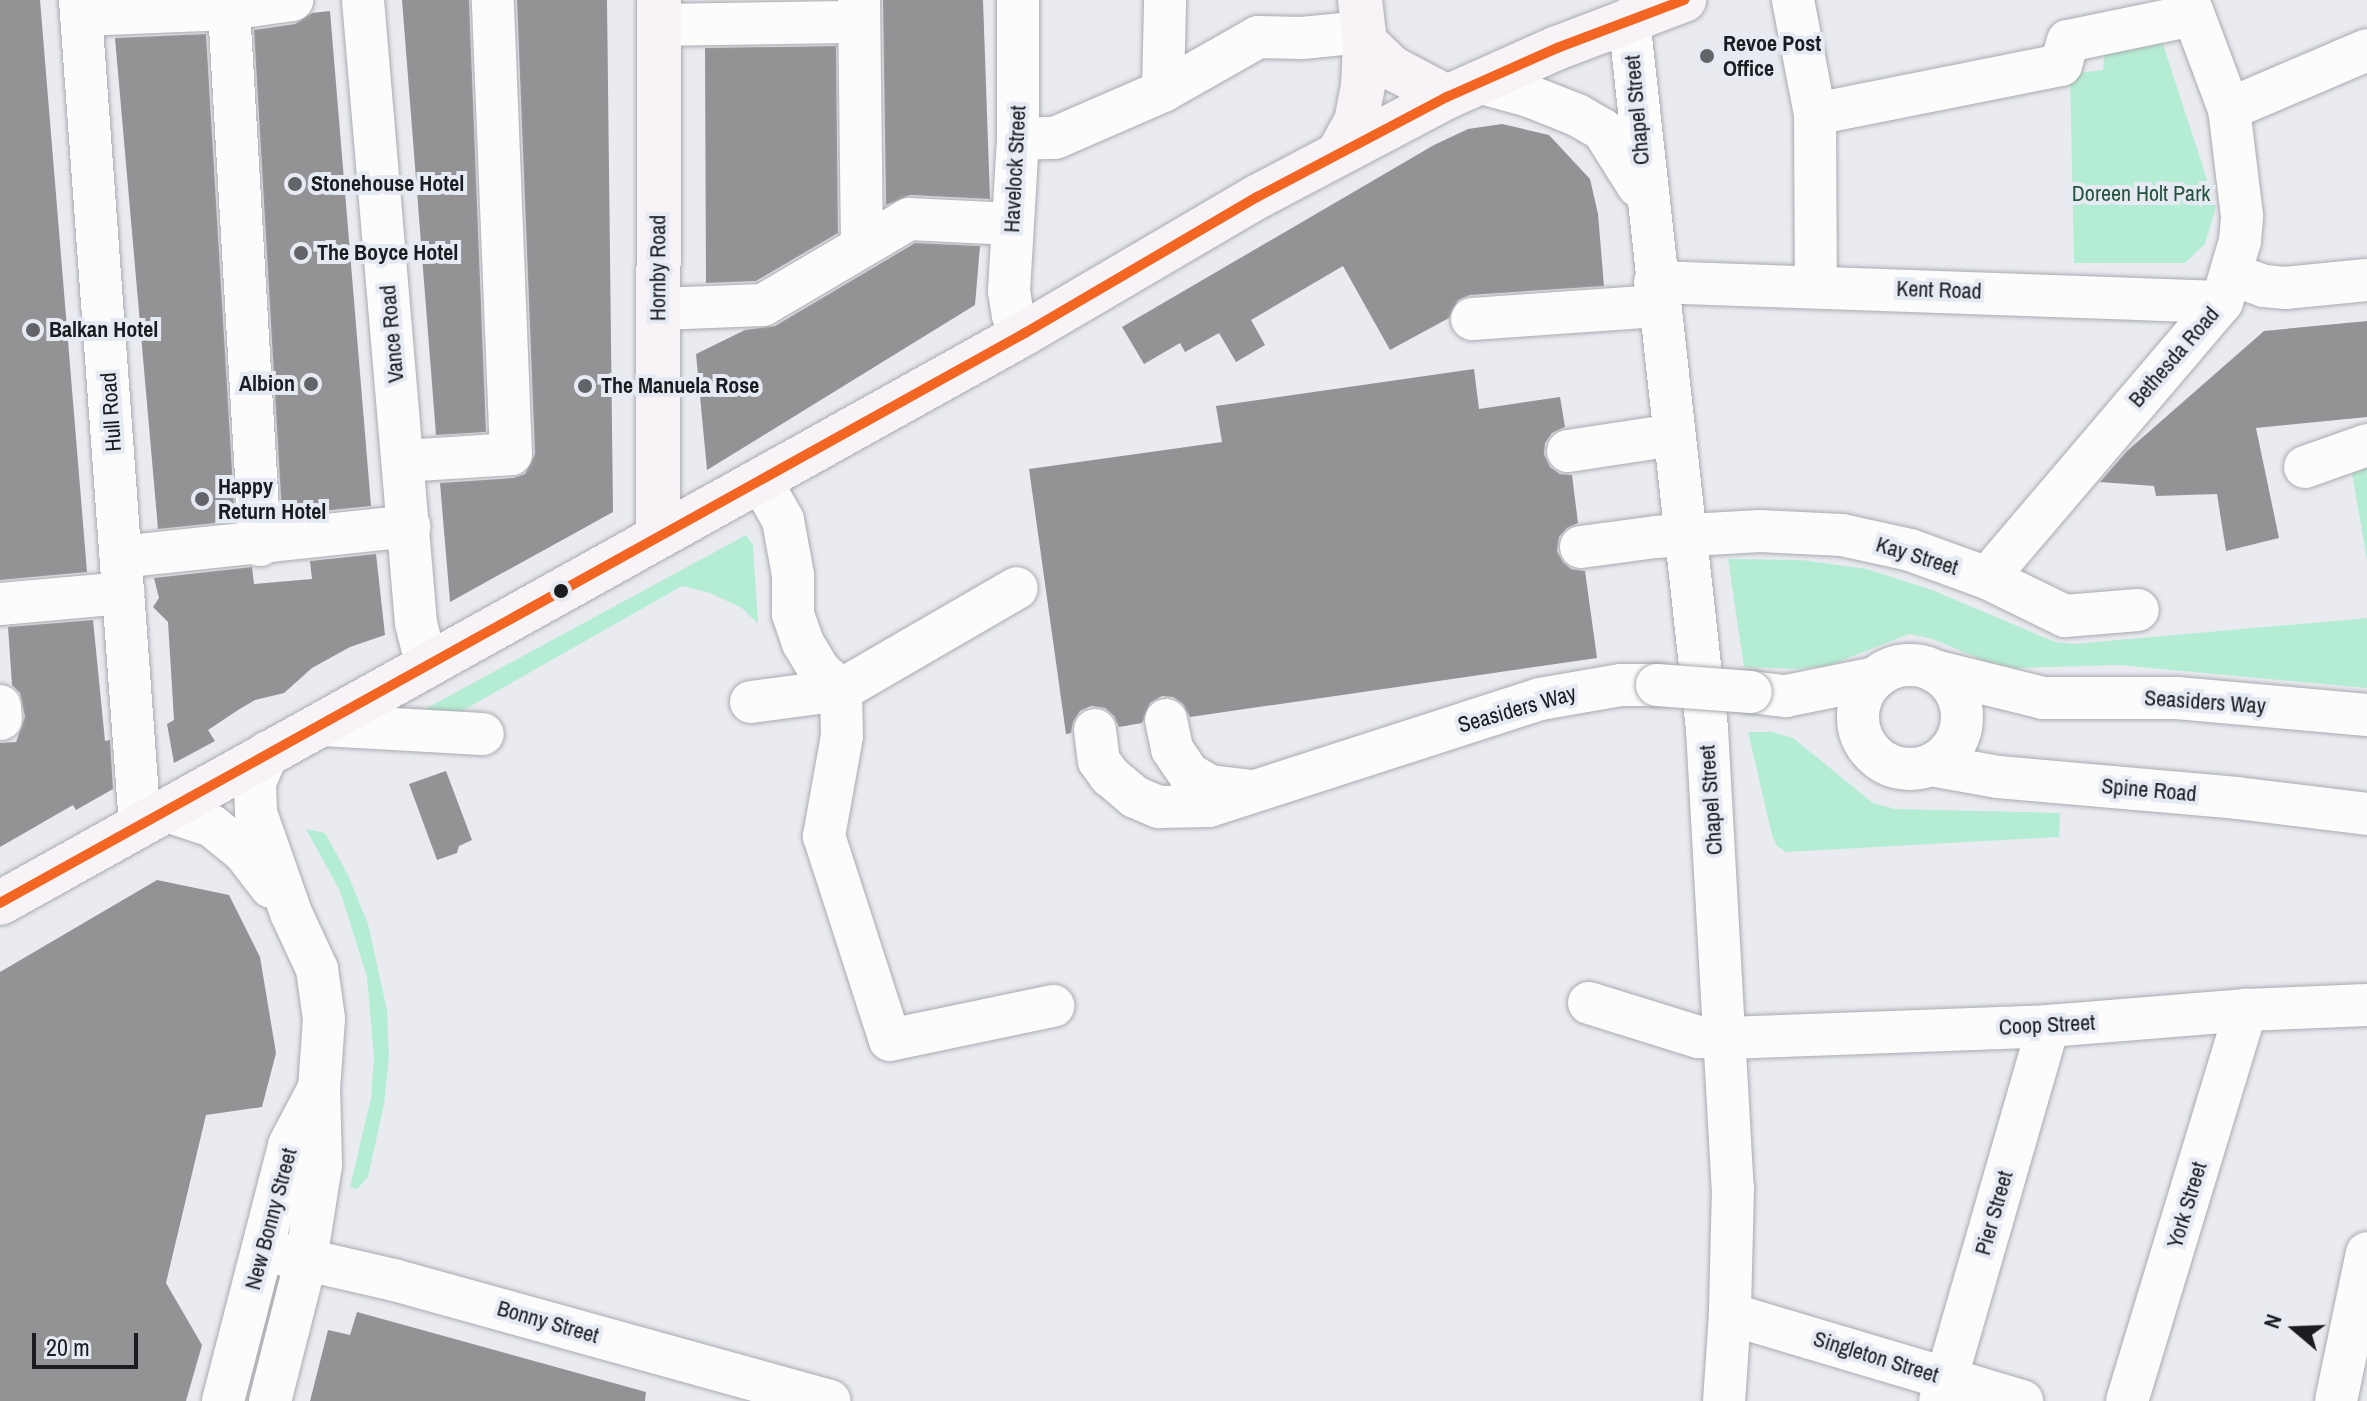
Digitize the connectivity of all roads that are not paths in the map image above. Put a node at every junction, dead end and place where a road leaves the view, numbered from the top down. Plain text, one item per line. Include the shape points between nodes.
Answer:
1 (292, 0) edge
2 (363, 0) edge
3 (493, 0) edge
4 (1018, 0) edge
5 (1165, 0) edge
6 (1684, 0) edge
7 (1793, 0) edge
8 (81, 7) edge
9 (2191, 7) edge
10 (229, 9) junction
11 (859, 11) edge
12 (659, 12) edge
13 (1629, 19) junction
14 (1362, 25) edge
15 (2367, 50) edge
16 (1463, 89) junction
17 (1163, 91) junction
18 (2229, 109) junction
19 (1815, 114) junction
20 (1018, 139) junction
21 (1338, 154) junction
22 (1646, 201) junction
23 (1012, 224) junction
24 (862, 246) junction
25 (2367, 280) edge
26 (1816, 285) junction
27 (2226, 288) junction
28 (1657, 294) junction
29 (658, 309) junction
30 (1472, 319) dead end
31 (1025, 333) junction
32 (1674, 435) junction
33 (2367, 445) edge
34 (1568, 451) dead end
35 (403, 461) junction
36 (2305, 467) dead end
37 (761, 481) junction
38 (409, 526) junction
39 (658, 535) junction
40 (1686, 535) junction
41 (260, 545) junction
42 (1581, 547) dead end
43 (123, 575) junction
44 (1987, 578) junction
45 (1017, 588) dead end
46 (0, 604) edge
47 (2138, 610) dead end
48 (427, 667) junction
49 (1934, 671) junction
50 (1875, 678) junction
51 (841, 690) junction
52 (1768, 694) junction
53 (2043, 698) junction
54 (751, 702) dead end
55 (2367, 715) edge
56 (1166, 720) dead end
57 (322, 725) junction
58 (1095, 730) dead end
59 (483, 734) dead end
60 (1862, 737) junction
61 (1945, 750) junction
62 (268, 752) junction
63 (1257, 792) junction
64 (2367, 814) edge
65 (152, 817) junction
66 (0, 903) edge
67 (291, 913) junction
68 (1589, 1003) dead end
69 (2367, 1005) edge
70 (1053, 1006) dead end
71 (2246, 1010) junction
72 (2048, 1026) junction
73 (1727, 1038) junction
74 (319, 1088) junction
75 (263, 1250) junction
76 (2367, 1253) edge
77 (306, 1260) junction
78 (1730, 1314) junction
79 (1944, 1390) edge
80 (223, 1401) edge
81 (270, 1401) edge
82 (830, 1401) edge
83 (1724, 1401) edge
84 (2022, 1401) edge
85 (2127, 1401) edge
86 (2336, 1401) edge

1 - 10 street
2 - 35 street, Vance Road
3 - 35 street via 511,454
4 - 20 street, Havelock Street
5 - 17 street
6 - 13 main road
7 - 19 street
8 - 10 street
8 - 43 street, Hull Road
9 - 18 street, Bethesda Road
9 - 19 street via 2068,41 2061,65
10 - 41 street
11 - 12 street
11 - 24 street
12 - 29 main road, Hornby Road
13 - 16 main road
13 - 22 street, Chapel Street
14 - 16 main road via 1392,68
14 - 17 street via 1302,38 1258,37
14 - 21 main road via 1363,85 1356,122
15 - 18 street
16 - 21 main road
16 - 22 street, Chapel Street via 1529,96 1603,130
17 - 20 street via 1055,138
18 - 27 street, Bethesda Road via 2242,216
19 - 26 street
20 - 23 street, Havelock Street
21 - 31 main road
22 - 28 street, Chapel Street
23 - 24 street via 909,219
23 - 31 street, Havelock Street via 1010,303
24 - 29 street via 763,305
25 - 27 street, Kent Road
26 - 27 street, Kent Road
26 - 28 street, Kent Road
27 - 44 street, Bethesda Road
28 - 30 street, Kent Road
28 - 32 street, Chapel Street
29 - 39 main road, Hornby Road
31 - 37 main road
32 - 34 street
32 - 40 street, Chapel Street
33 - 36 street
35 - 38 street, Vance Road
37 - 39 main road
37 - 51 street via 783,520 793,575 793,614 803,643 819,670
38 - 41 street
38 - 48 street, Vance Road via 416,623
39 - 48 main road
40 - 42 street, Kay Street
40 - 44 street, Kay Street via 1842,535 1910,550
40 - 73 street, Chapel Street via 1707,729
41 - 43 street
43 - 46 street
43 - 65 street, Hull Road
44 - 47 street, Kay Street via 2065,616
45 - 51 street
48 - 57 main road
49 - 50 street, Seasiders Way via 1903,665
49 - 53 street, Seasiders Way
49 - 61 street via 1955,691 1962,720
50 - 52 street, Seasiders Way
50 - 60 street via 1859,706
51 - 54 street
51 - 70 street via 842,736 824,836 890,1040
52 - 60 street, Seasiders Way
52 - 63 street, Seasiders Way, bridge via 1621,685 1540,699
53 - 55 street, Seasiders Way via 2177,698
53 - 61 street, Seasiders Way
56 - 63 street via 1172,749 1189,774 1210,786
57 - 59 street
57 - 62 main road
58 - 63 street, Seasiders Way via 1104,769 1150,805 1209,806
60 - 61 street, Seasiders Way via 1870,751 1891,765 1915,769
61 - 64 street, Spine Road via 1998,777
62 - 65 main road
62 - 67 street, New Bonny Street via 255,783 256,813
65 - 66 main road
65 - 67 street, New Bonny Street via 202,821 232,842
67 - 74 street, New Bonny Street via 319,980 324,1019
68 - 73 street, Coop Street via 1698,1037
69 - 71 street, Coop Street
71 - 72 street, Coop Street
71 - 85 street, York Street
72 - 73 street, Coop Street
72 - 79 street, Pier Street
73 - 78 street, Chapel Street via 1733,1187
74 - 75 street, New Bonny Street via 289,1145
74 - 77 street, New Bonny Street via 322,1154
75 - 77 street, Bonny Street
75 - 80 street, New Bonny Street
76 - 86 street
77 - 81 street, New Bonny Street
77 - 82 street, Bonny Street
78 - 79 street, Singleton Street
78 - 83 street, Chapel Street
79 - 84 street, Singleton Street

